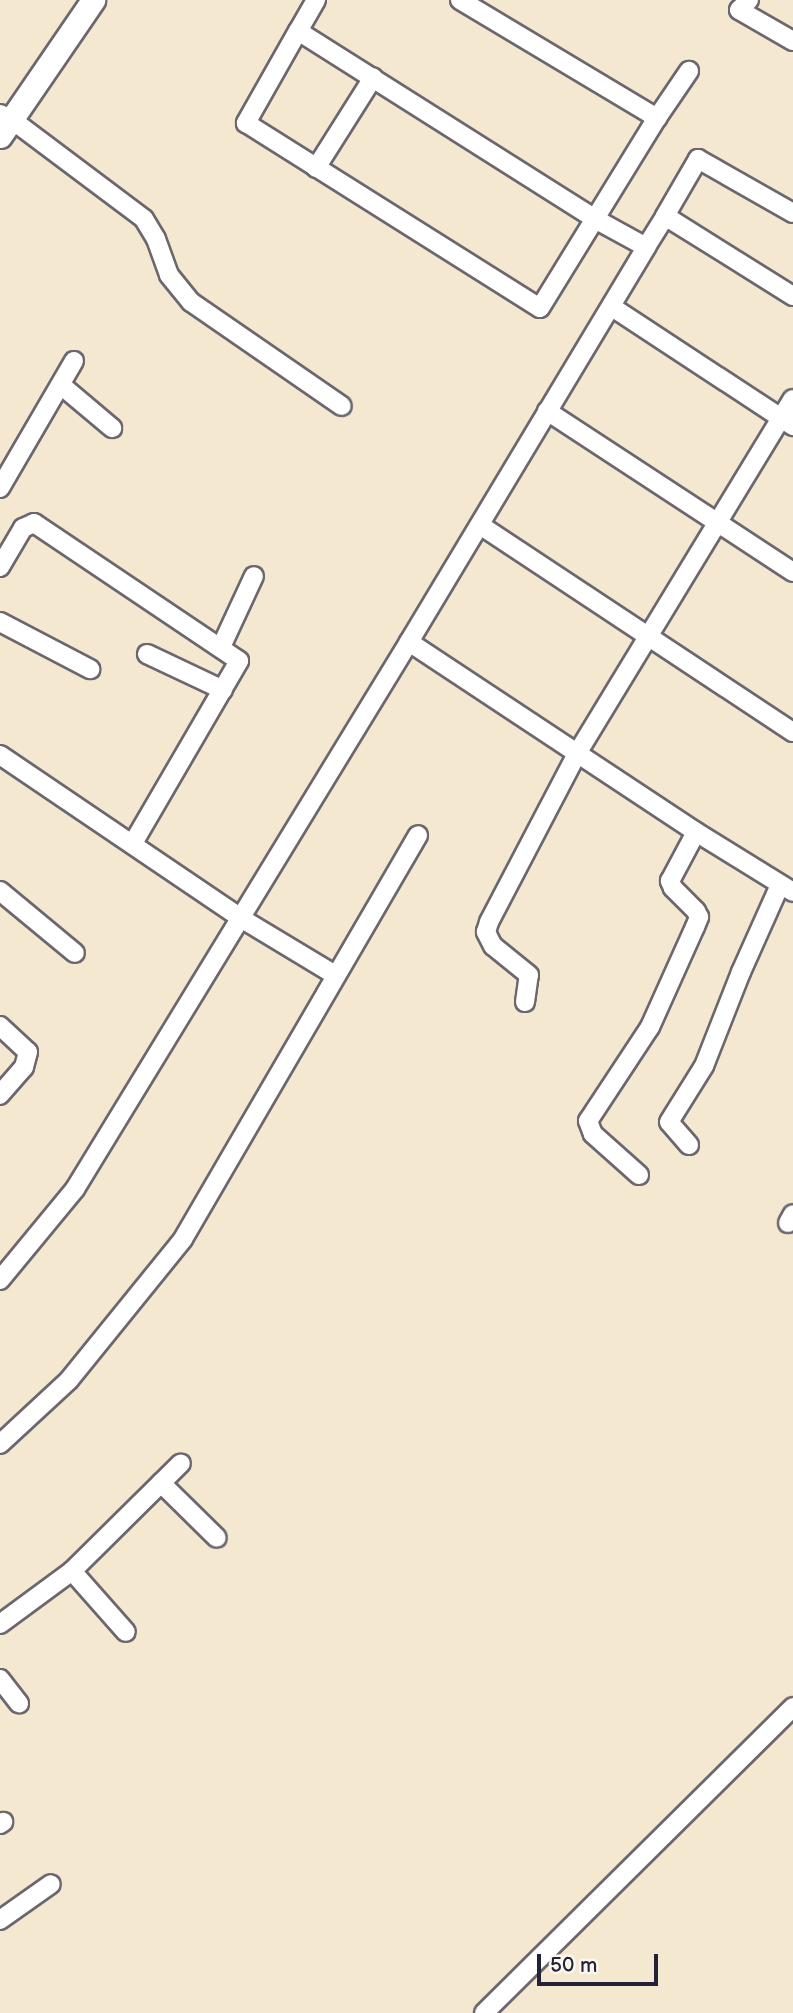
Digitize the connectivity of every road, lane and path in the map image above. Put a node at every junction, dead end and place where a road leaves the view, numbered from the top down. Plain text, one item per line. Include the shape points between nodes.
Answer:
1 (93, 0) edge
2 (316, 0) edge
3 (460, 0) edge
4 (748, 0) edge
5 (298, 31) junction
6 (793, 41) edge
7 (689, 71) dead end
8 (373, 78) junction
9 (657, 118) junction
10 (4, 123) edge
11 (316, 168) junction
12 (793, 213) edge
13 (665, 216) junction
14 (596, 219) junction
15 (646, 247) junction
16 (793, 296) edge
17 (612, 307) junction
18 (74, 361) dead end
19 (61, 385) junction
20 (793, 399) edge
21 (342, 405) dead end
22 (547, 411) junction
23 (787, 422) edge
24 (112, 428) dead end
25 (0, 488) edge
26 (717, 522) junction
27 (480, 525) junction
28 (0, 567) edge
29 (793, 572) edge
30 (254, 576) dead end
31 (0, 622) edge
32 (649, 636) junction
33 (410, 642) junction
34 (221, 647) junction
35 (147, 654) dead end
36 (90, 669) dead end
37 (223, 690) junction
38 (793, 732) edge
39 (578, 752) junction
40 (0, 755) edge
41 (696, 832) junction
42 (418, 835) dead end
43 (133, 843) junction
44 (787, 889) edge
45 (0, 891) edge
46 (239, 917) junction
47 (75, 953) dead end
48 (335, 975) junction
49 (525, 1002) dead end
50 (0, 1026) edge
51 (0, 1095) edge
52 (689, 1145) dead end
53 (639, 1175) dead end
54 (0, 1280) edge
55 (0, 1444) edge
56 (181, 1463) dead end
57 (160, 1483) junction
58 (217, 1538) dead end
59 (72, 1570) junction
60 (0, 1624) edge
61 (126, 1632) dead end
62 (0, 1679) edge
63 (19, 1703) dead end
64 (793, 1707) edge
65 (51, 1884) dead end
66 (0, 1920) edge
67 (484, 2013) edge

1 - 10 street
2 - 5 street
3 - 9 street
4 - 6 street via 739,10
5 - 8 street
5 - 11 street via 246,123
7 - 9 street
8 - 11 street
8 - 14 street
9 - 14 street
10 - 21 street via 144,219 169,275 191,302
11 - 14 street via 540,308
12 - 13 street via 698,159
13 - 15 street
13 - 16 street
14 - 15 street
15 - 17 street
17 - 22 street
17 - 23 street
18 - 19 street
19 - 24 street
19 - 25 street
20 - 23 street
22 - 26 street
22 - 27 street
23 - 26 street
26 - 29 street
26 - 32 street
27 - 32 street
27 - 33 street
28 - 34 street via 23,528 34,523
30 - 34 street
31 - 36 street
32 - 38 street
32 - 39 street
33 - 39 street
33 - 46 street
34 - 37 street via 239,661
35 - 37 street
37 - 43 street
39 - 41 street
39 - 49 street via 486,932 493,946 530,975
40 - 43 street
41 - 44 street
41 - 53 street via 670,881 699,917 650,1027 588,1121 593,1134
42 - 48 street
43 - 46 street
44 - 52 street via 741,972 704,1066 670,1122
45 - 47 street
46 - 48 street
46 - 54 street via 75,1189
48 - 55 street via 183,1239 69,1380
50 - 51 street via 28,1052 24,1067
56 - 57 street
57 - 58 street
57 - 59 street
59 - 60 street
59 - 61 street
62 - 63 street
64 - 67 street
65 - 66 street

